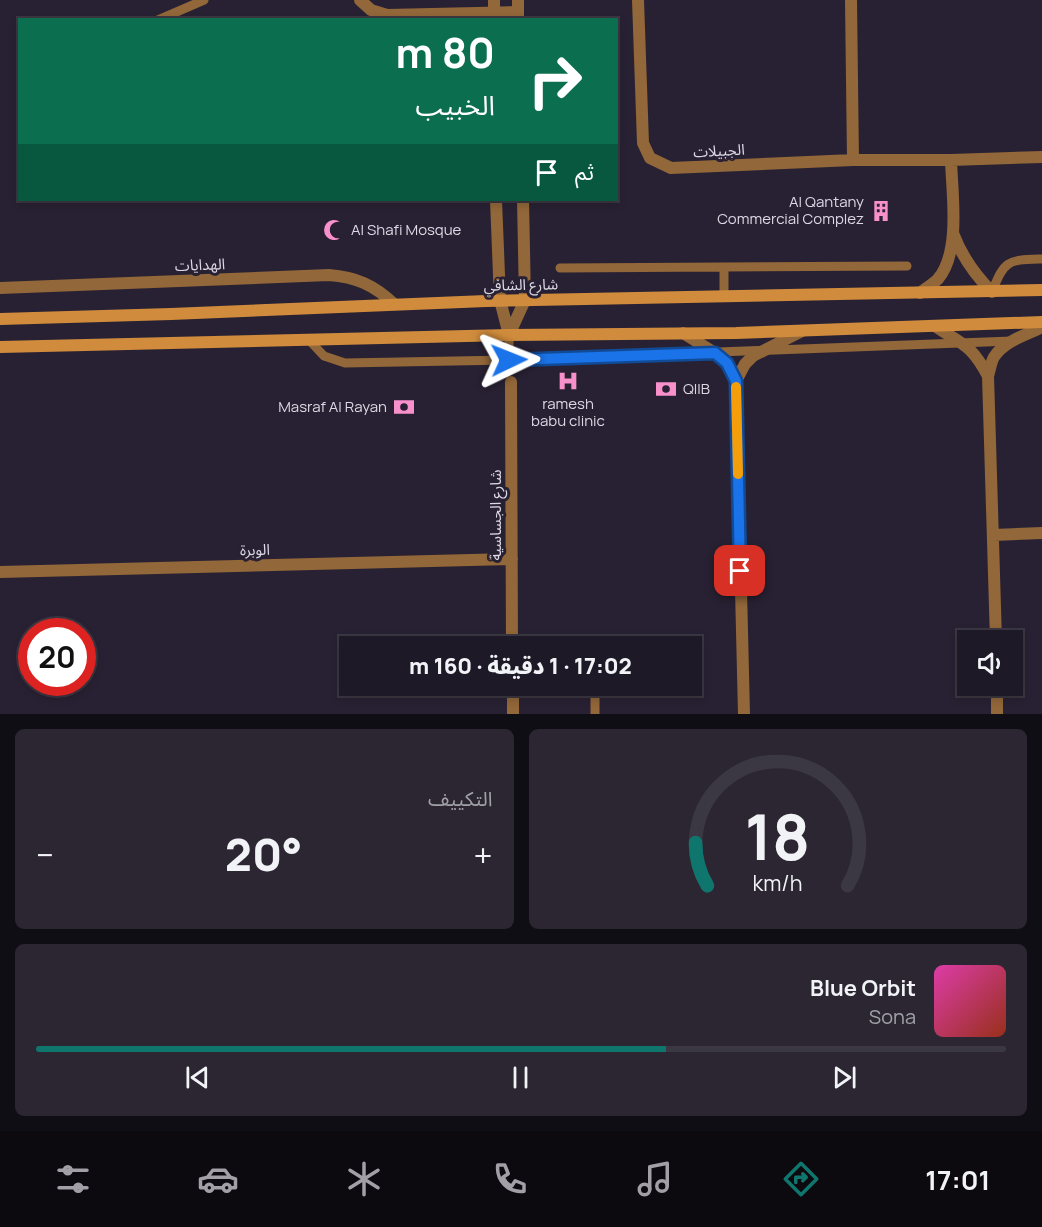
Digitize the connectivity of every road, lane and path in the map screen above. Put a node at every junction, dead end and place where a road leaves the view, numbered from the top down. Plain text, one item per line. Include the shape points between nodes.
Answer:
1 (204, 0) edge
2 (360, 0) edge
3 (638, 0) edge
4 (851, 0) edge
5 (494, 11) edge
6 (518, 11) edge
7 (163, 18) edge
8 (1042, 157) edge
9 (853, 160) junction
10 (951, 160) junction
11 (496, 201) edge
12 (523, 201) edge
13 (952, 232) junction
14 (1042, 259) edge
15 (907, 266) dead end
16 (724, 267) junction
17 (560, 268) dead end
18 (0, 288) edge
19 (1042, 290) edge
20 (993, 292) junction
21 (920, 293) junction
22 (724, 296) junction
23 (500, 300) junction
24 (525, 300) junction
25 (394, 304) junction
26 (0, 319) edge
27 (1042, 322) edge
28 (936, 326) junction
29 (1042, 327) edge
30 (803, 330) junction
31 (683, 333) junction
32 (509, 335) junction
33 (309, 340) junction
34 (1012, 341) junction
35 (966, 344) junction
36 (0, 347) edge
37 (764, 351) junction
38 (715, 353) junction
39 (509, 360) junction
40 (988, 376) junction
41 (736, 381) junction
42 (510, 382) dead end
43 (1042, 533) edge
44 (994, 535) junction
45 (512, 559) junction
46 (0, 572) edge
47 (996, 630) edge
48 (512, 636) edge
49 (513, 696) edge
50 (595, 696) edge
51 (997, 696) edge
52 (513, 714) edge
53 (595, 714) edge
54 (744, 714) edge
55 (997, 714) edge

1 - 7 lane
2 - 5 street via 371,10 387,15
3 - 9 street, الجبيلات via 643,143 650,158 671,168
4 - 9 street
5 - 6 street
8 - 10 street, الجبيلات
9 - 10 street, الجبيلات
10 - 13 street
11 - 23 street
12 - 24 street
13 - 20 street via 966,262
13 - 21 street via 950,256 938,278
14 - 20 lane via 1009,263 1000,272
15 - 16 lane
16 - 17 lane
16 - 22 lane
18 - 25 street, الهدايات via 329,275 365,282
19 - 20 main road, شارع الشافي
20 - 21 main road, شارع الشافي
21 - 22 main road, شارع الشافي
22 - 24 main road, شارع الشافي
23 - 24 main road, شارع الشافي
23 - 25 main road, شارع الشافي
23 - 32 street
24 - 32 street
25 - 26 main road, شارع الشافي
27 - 28 main road
28 - 30 main road
28 - 35 street
29 - 34 street
30 - 31 main road
30 - 37 street
31 - 32 main road
31 - 38 street
32 - 33 main road
32 - 39 lane
33 - 36 main road
33 - 39 lane via 324,357 345,363
34 - 35 lane
34 - 40 street via 994,357
35 - 37 lane
35 - 40 street
37 - 38 lane
37 - 41 street via 745,364
38 - 39 lane
38 - 41 street via 727,363
40 - 44 street
41 - 54 street
42 - 45 street, شارع الجساسية
43 - 44 street
44 - 47 street
45 - 46 street, الوبرة
45 - 48 street, شارع الجساسية
49 - 52 street
50 - 53 lane
51 - 55 street

